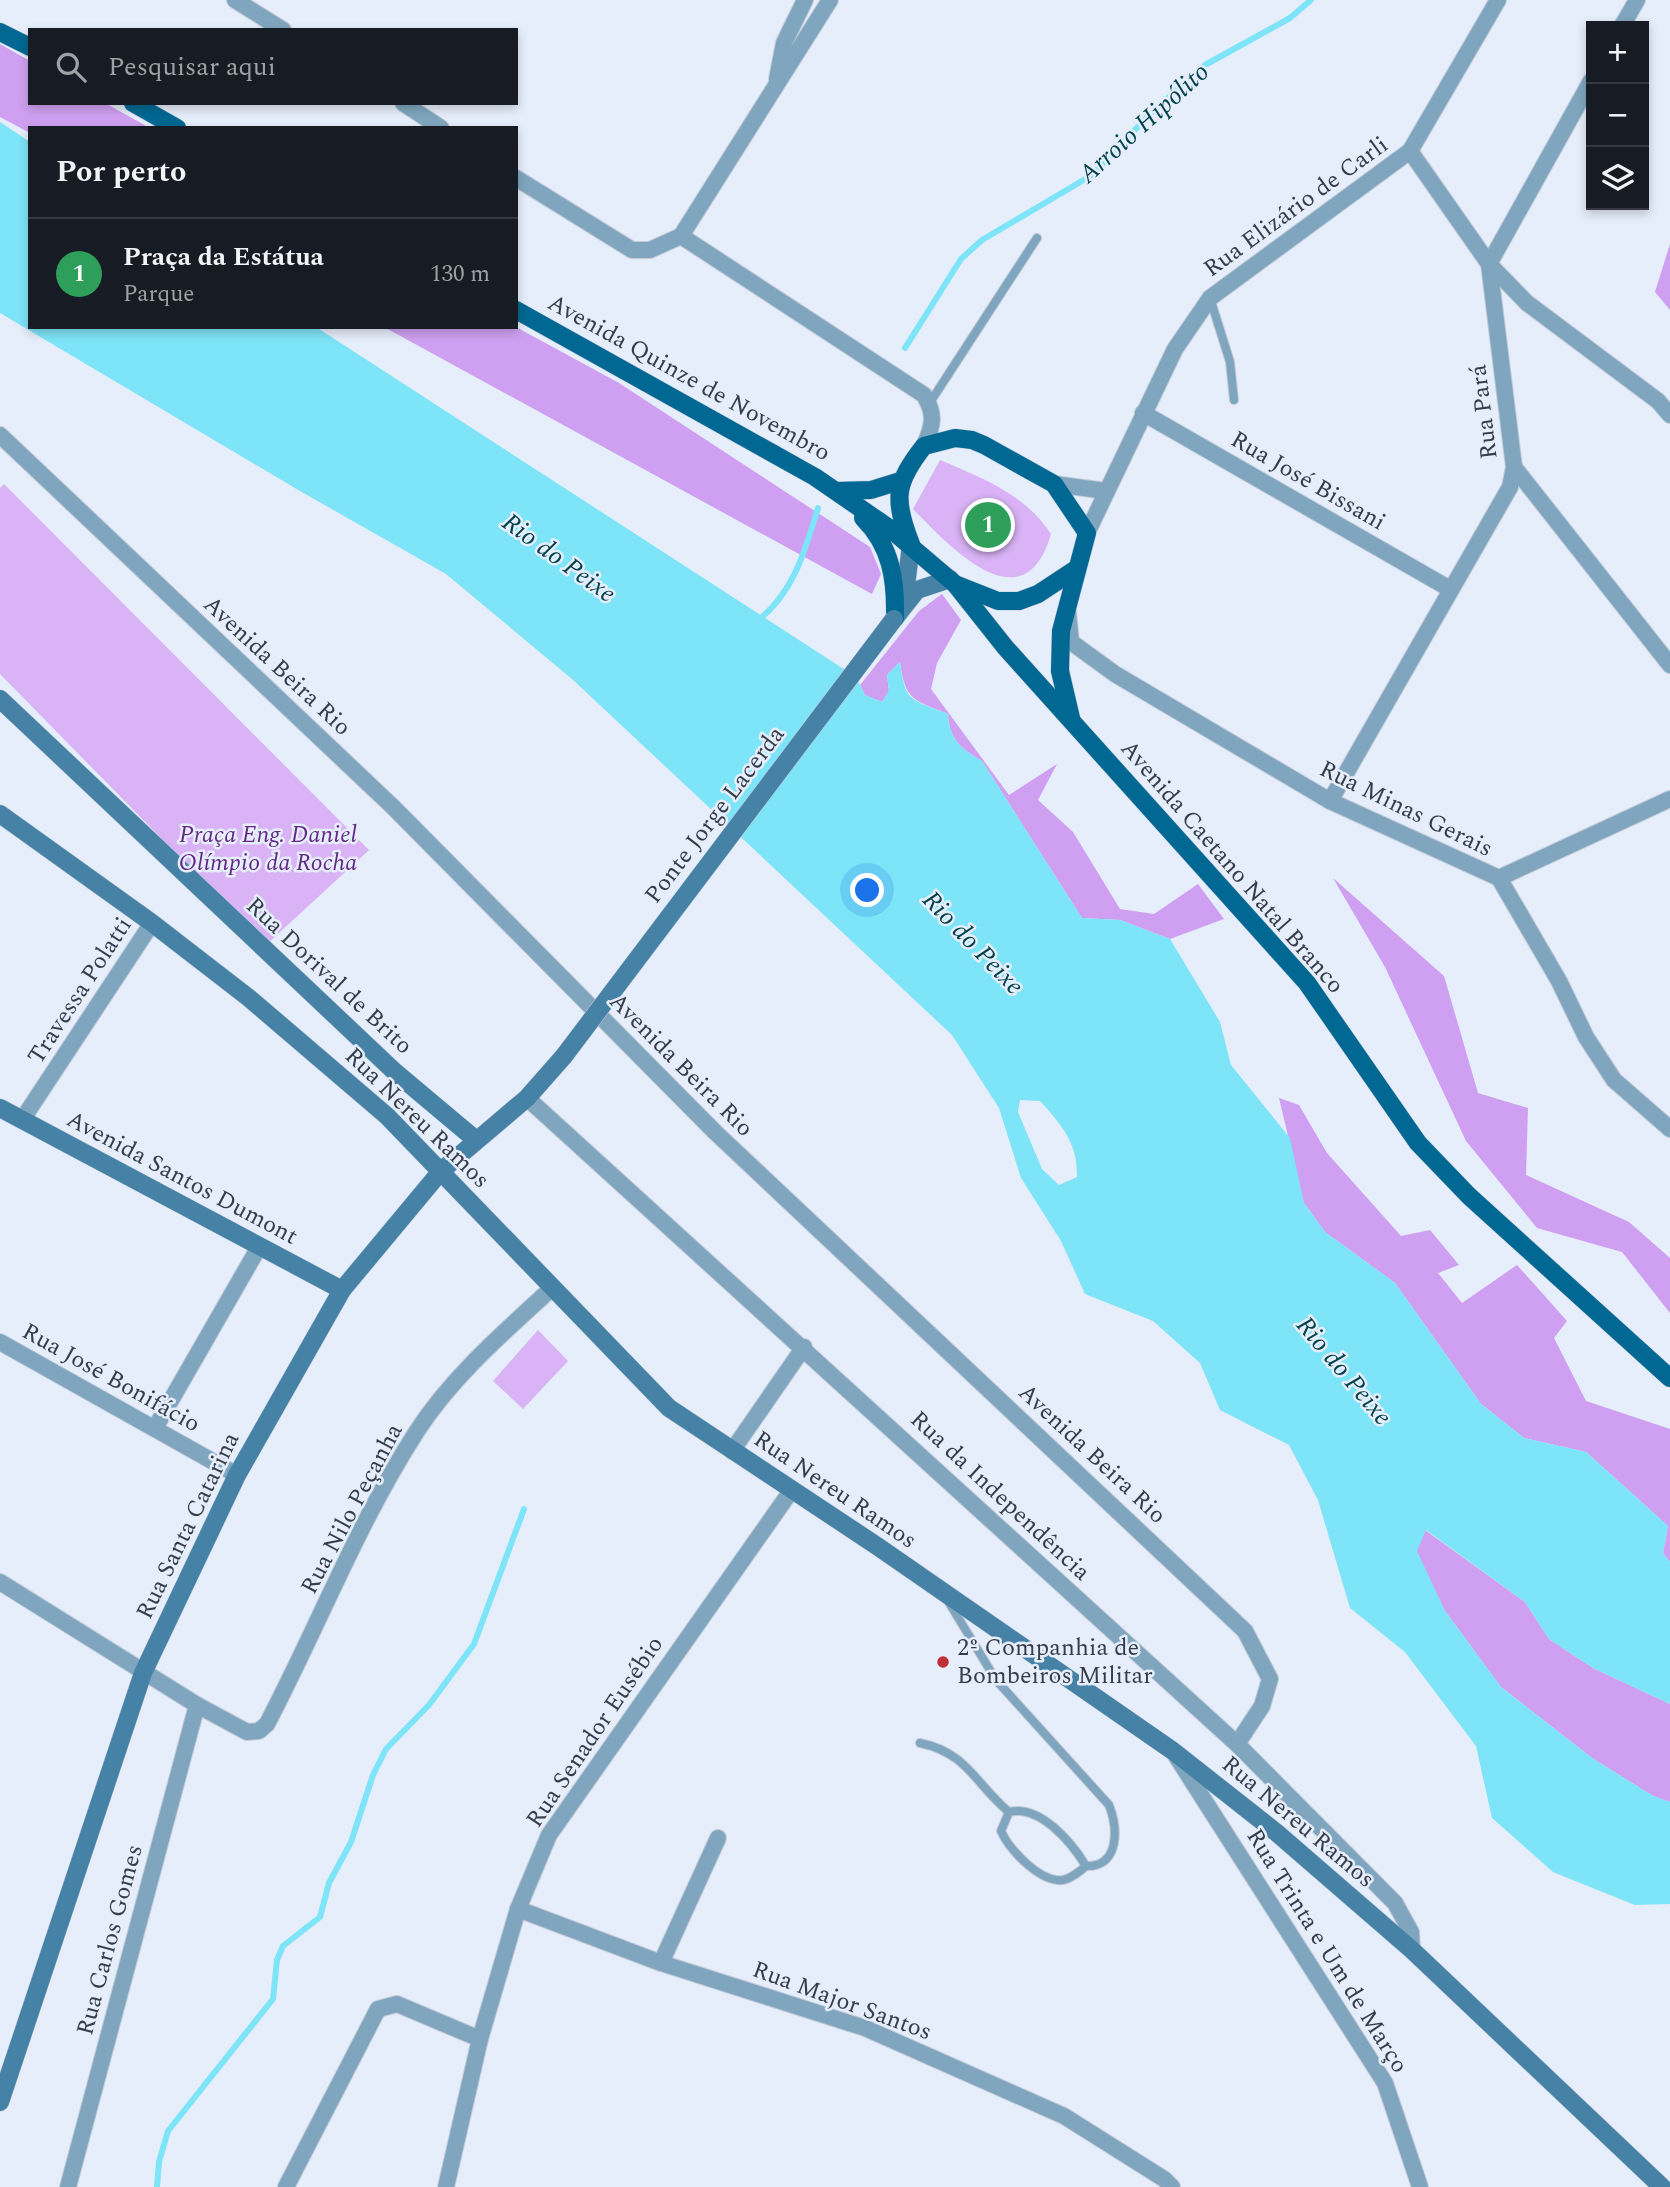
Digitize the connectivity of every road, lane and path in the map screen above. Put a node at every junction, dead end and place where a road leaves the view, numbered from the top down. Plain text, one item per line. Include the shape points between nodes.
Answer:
1 (805, 0) edge
2 (830, 0) edge
3 (1498, 0) edge
4 (1636, 0) edge
5 (246, 3) edge
6 (1625, 21) edge
7 (281, 28) edge
8 (0, 32) edge
9 (28, 46) edge
10 (1589, 84) edge
11 (775, 90) junction
12 (136, 105) edge
13 (406, 105) edge
14 (173, 126) edge
15 (438, 126) edge
16 (1410, 151) junction
17 (518, 179) edge
18 (681, 236) junction
19 (1037, 238) dead end
20 (1489, 264) junction
21 (1210, 298) junction
22 (518, 311) edge
23 (1234, 400) dead end
24 (929, 404) junction
25 (1143, 413) junction
26 (1670, 415) edge
27 (0, 435) edge
28 (924, 446) junction
29 (1514, 467) junction
30 (900, 481) junction
31 (1054, 484) junction
32 (836, 491) junction
33 (1106, 491) junction
34 (1087, 533) junction
35 (911, 545) junction
36 (1076, 569) junction
37 (952, 581) junction
38 (1450, 589) junction
39 (1067, 598) junction
40 (898, 613) junction
41 (1670, 665) edge
42 (0, 699) edge
43 (1072, 722) junction
44 (1670, 799) edge
45 (1330, 801) junction
46 (0, 814) edge
47 (1499, 878) junction
48 (152, 923) junction
49 (564, 1056) joint
50 (527, 1098) junction
51 (0, 1108) edge
52 (22, 1120) junction
53 (1670, 1129) edge
54 (476, 1140) junction
55 (441, 1171) junction
56 (259, 1247) junction
57 (551, 1289) junction
58 (342, 1290) junction
59 (0, 1342) edge
60 (804, 1347) junction
61 (1670, 1378) edge
62 (155, 1429) junction
63 (733, 1451) junction
64 (237, 1475) junction
65 (791, 1491) junction
66 (0, 1583) edge
67 (941, 1590) junction
68 (144, 1673) junction
69 (197, 1705) junction
70 (920, 1743) dead end
71 (1237, 1744) junction
72 (1172, 1751) junction
73 (1009, 1812) junction
74 (718, 1838) dead end
75 (1086, 1866) junction
76 (518, 1909) junction
77 (1412, 1950) junction
78 (661, 1963) junction
79 (480, 2039) junction
80 (0, 2102) edge
81 (68, 2187) edge
82 (286, 2187) edge
83 (446, 2187) edge
84 (1172, 2187) edge
85 (1420, 2187) edge
86 (1662, 2187) edge

1 - 11 street via 784,43
2 - 11 street
3 - 16 street, Rua Elizário de Carli
4 - 6 street
5 - 7 street
8 - 9 main road
10 - 20 street
11 - 18 street
12 - 14 main road
13 - 15 street
16 - 20 street
16 - 21 street, Rua Elizário de Carli
17 - 18 street via 632,250 650,250
18 - 24 street via 914,387
19 - 24 lane
20 - 26 street via 1527,303 1658,401
20 - 29 street, Rua Pará
21 - 23 lane via 1230,362
21 - 25 street, Rua Elizário de Carli via 1175,349
22 - 32 main road, Avenida Quinze de Novembro
24 - 28 street via 933,426
25 - 33 street, Rua Elizário de Carli
25 - 38 street, Rua José Bissani
27 - 71 street, Avenida Beira Rio via 393,807 715,1132 1245,1631 1270,1679 1262,1706
28 - 30 main road
28 - 31 main road via 956,438 972,440
29 - 38 street, Rua Pará via 1510,487
29 - 41 street
30 - 32 main road, Avenida Quinze de Novembro via 871,490
30 - 35 main road via 900,507
31 - 33 street
31 - 34 main road
32 - 35 main road, Avenida Quinze de Novembro
32 - 40 main road via 881,540 894,574
33 - 34 street, Rua Elizário de Carli
34 - 36 main road
35 - 37 main road
35 - 40 street
36 - 37 main road via 1019,601 998,601
36 - 39 main road, Avenida Caetano Natal Branco
37 - 40 street, Ponte Jorge Lacerda via 917,590
37 - 43 main road, Avenida Caetano Natal Branco
38 - 45 street, Rua Pará
39 - 43 main road, Avenida Caetano Natal Branco via 1060,631 1060,671
39 - 45 street, Rua Minas Gerais via 1071,642 1085,654
40 - 49 street, Ponte Jorge Lacerda, bridge
42 - 54 street, Rua Dorival de Brito via 395,1072
43 - 61 main road, Avenida Caetano Natal Branco via 1307,983 1418,1143 1469,1196
44 - 47 street
45 - 47 street, Rua Minas Gerais
46 - 48 street, Rua Nereu Ramos
47 - 53 street, Rua Minas Gerais via 1614,1080
48 - 52 street, Travessa Polatti
48 - 55 street, Rua Nereu Ramos via 377,1107
49 - 50 street, Rua Santa Catarina
50 - 54 street, Rua Santa Catarina
50 - 60 street, Rua da Independência
51 - 52 street, Avenida Santos Dumont
52 - 56 street, Avenida Santos Dumont
54 - 55 street, Rua Santa Catarina
55 - 57 street, Rua Nereu Ramos
55 - 58 street, Rua Santa Catarina
56 - 58 street, Avenida Santos Dumont
56 - 62 street
57 - 63 street, Rua Nereu Ramos via 669,1408
57 - 69 street, Rua Nilo Peçanha via 483,1352 418,1429 367,1518 267,1724 259,1731 247,1732
58 - 64 street, Rua Santa Catarina
59 - 62 street, Rua José Bonifácio
60 - 63 street
60 - 71 street, Rua da Independência
62 - 64 street, Rua José Bonifácio
63 - 65 street, Rua Nereu Ramos
64 - 68 street, Rua Santa Catarina
65 - 67 street, Rua Nereu Ramos
65 - 76 street, Rua Senador Eusébio via 549,1835
66 - 68 street
67 - 72 street, Rua Nereu Ramos
67 - 75 lane via 996,1680 1109,1805 1117,1824 1116,1842 1109,1856 1096,1866
68 - 69 street
68 - 80 street, Rua Santa Catarina
69 - 81 street, Rua Carlos Gomes
70 - 73 lane via 936,1746 972,1770
71 - 77 street, Rua da Independência via 1395,1903 1411,1932
72 - 77 street, Rua Nereu Ramos via 1277,1833
72 - 85 street, Rua Trinta e Um de Março via 1385,2083
73 - 75 lane via 1029,1813 1056,1829
73 - 75 lane via 1000,1831 1015,1854 1030,1865 1061,1880
74 - 78 street
76 - 78 street, Rua Major Santos
76 - 79 street, Rua Senador Eusébio
77 - 86 street, Rua Nereu Ramos
78 - 84 street, Rua Major Santos via 878,2033 1064,2116
79 - 82 street via 397,2004 378,2009
79 - 83 street, Rua Senador Eusébio

